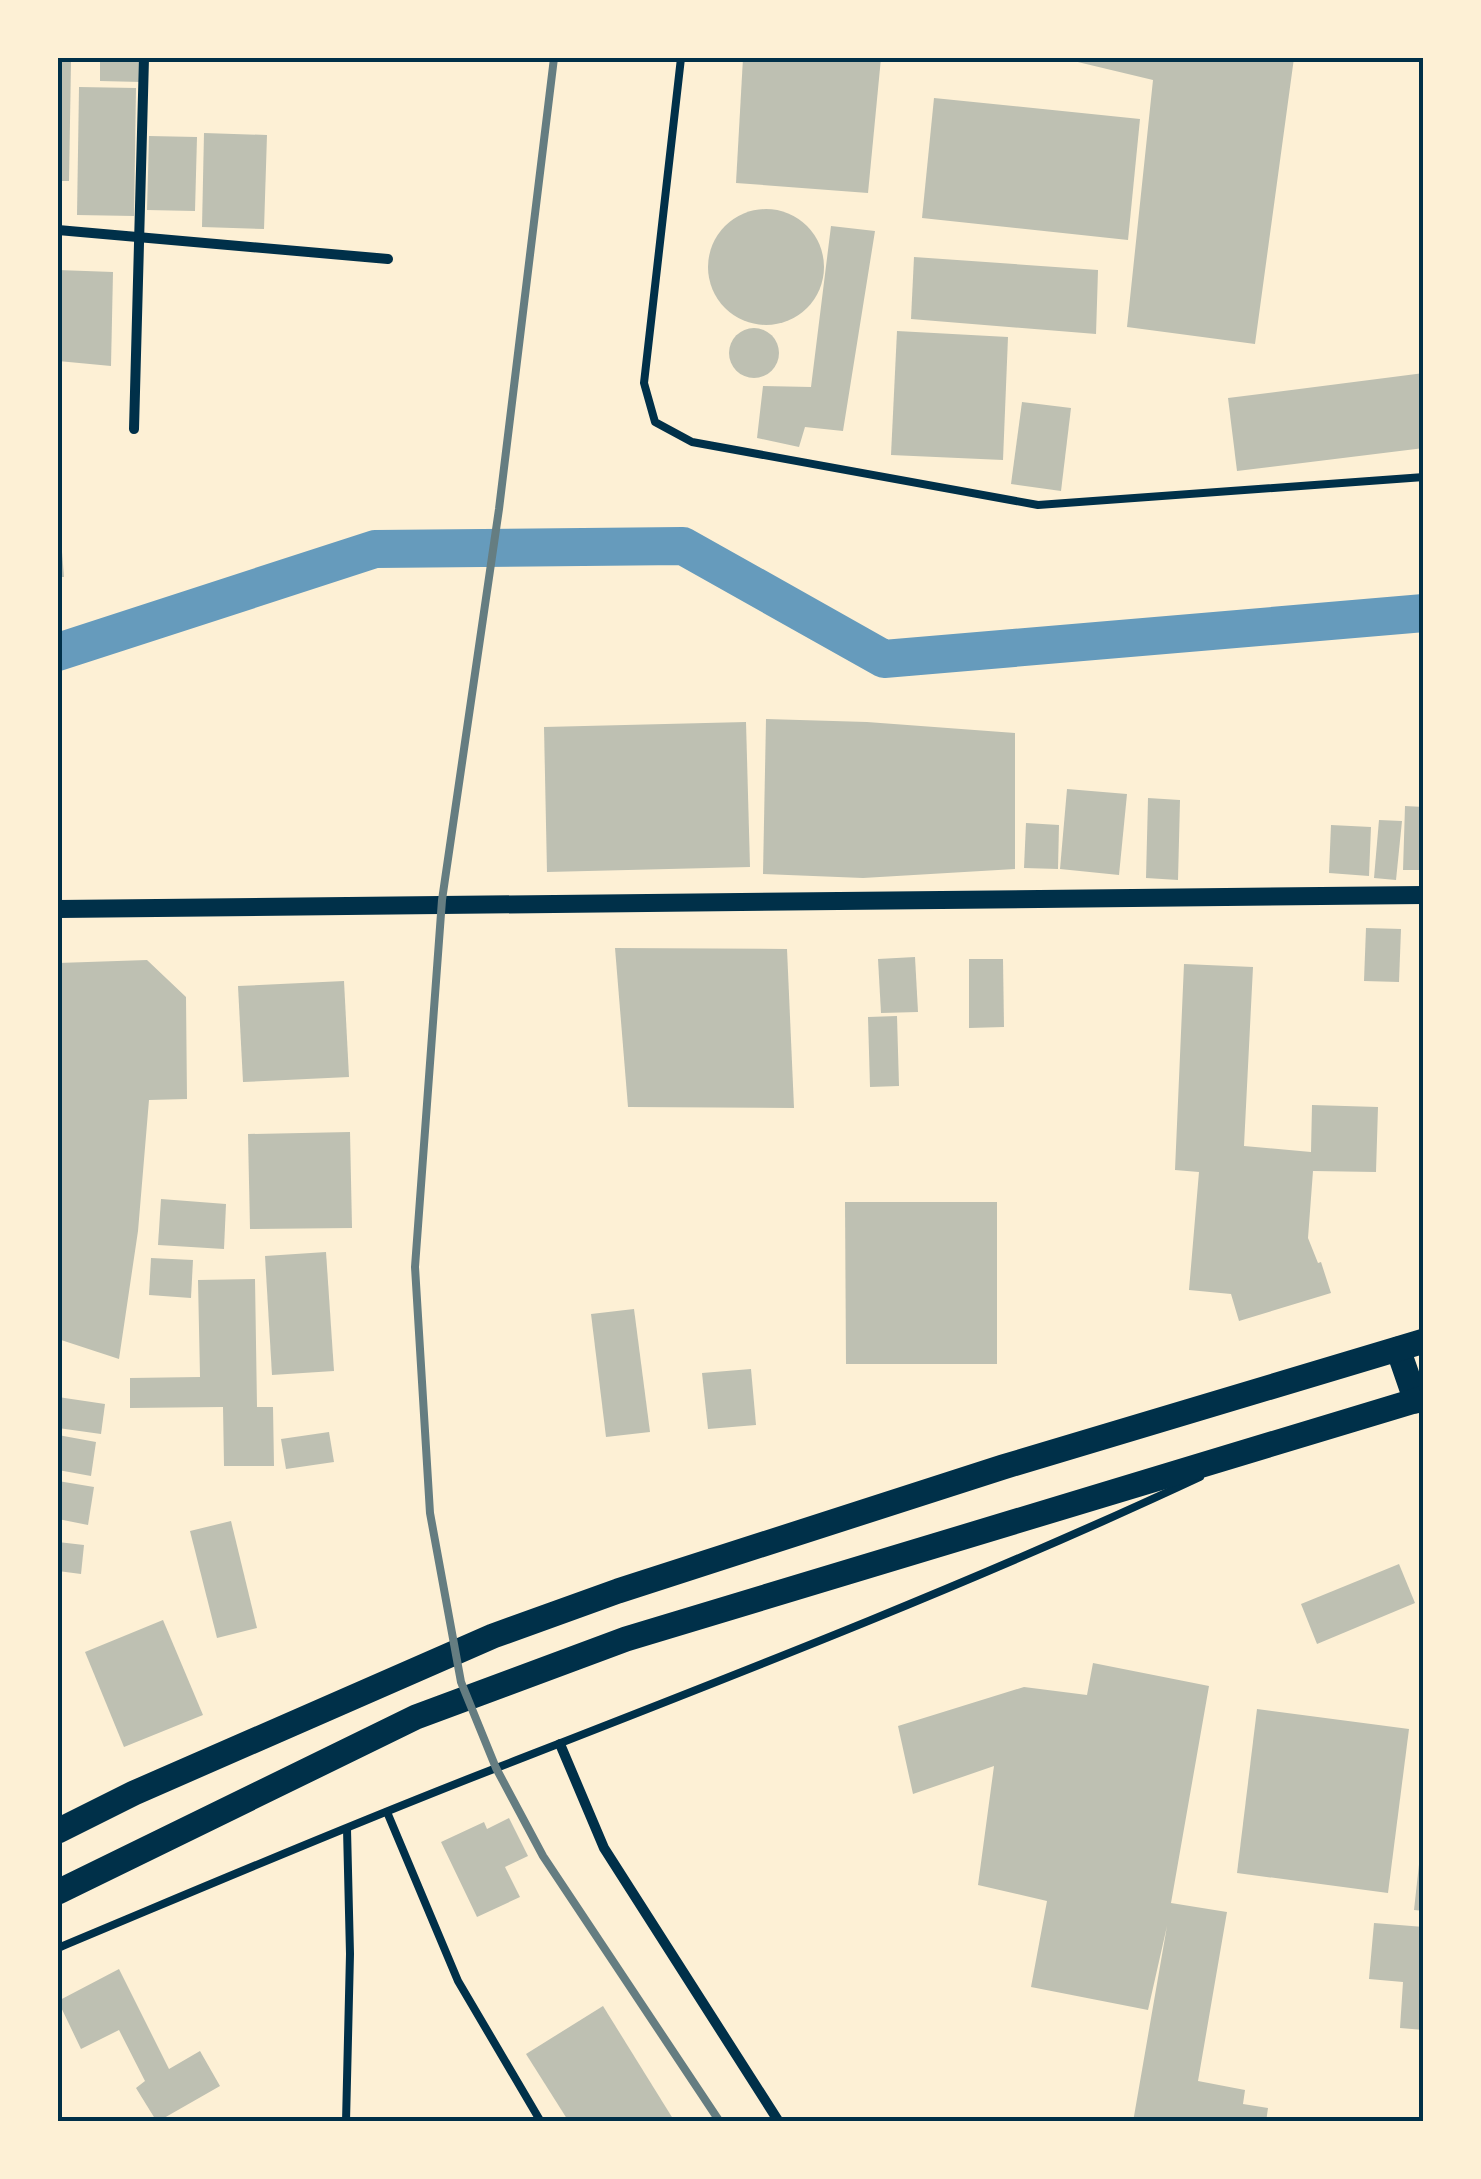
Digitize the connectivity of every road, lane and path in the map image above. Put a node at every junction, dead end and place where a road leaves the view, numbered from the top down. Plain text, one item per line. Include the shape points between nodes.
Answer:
1 (144, 58) edge
2 (680, 58) edge
3 (58, 230) edge
4 (138, 237) junction
5 (388, 259) dead end
6 (134, 429) dead end
7 (1424, 477) edge
8 (1424, 895) edge
9 (58, 909) edge
10 (1424, 1342) edge
11 (1398, 1349) junction
12 (1420, 1400) edge
13 (1272, 1444) junction
14 (560, 1744) junction
15 (388, 1812) junction
16 (347, 1829) junction
17 (58, 1831) edge
18 (58, 1892) edge
19 (58, 1948) edge
20 (346, 2122) edge
21 (541, 2122) edge
22 (779, 2122) edge

1 - 4 street
2 - 7 lane via 644,383 655,422 692,442 1038,505
3 - 4 street
4 - 5 street
4 - 6 street
8 - 9 street
10 - 11 main road
11 - 12 main road
11 - 17 main road via 618,1591 493,1636
12 - 13 main road
13 - 14 lane via 961,1584
13 - 18 main road via 626,1639 510,1681 416,1717
14 - 15 lane
14 - 22 street via 604,1848
15 - 16 lane
15 - 21 lane via 458,1981
16 - 19 lane
16 - 20 lane

